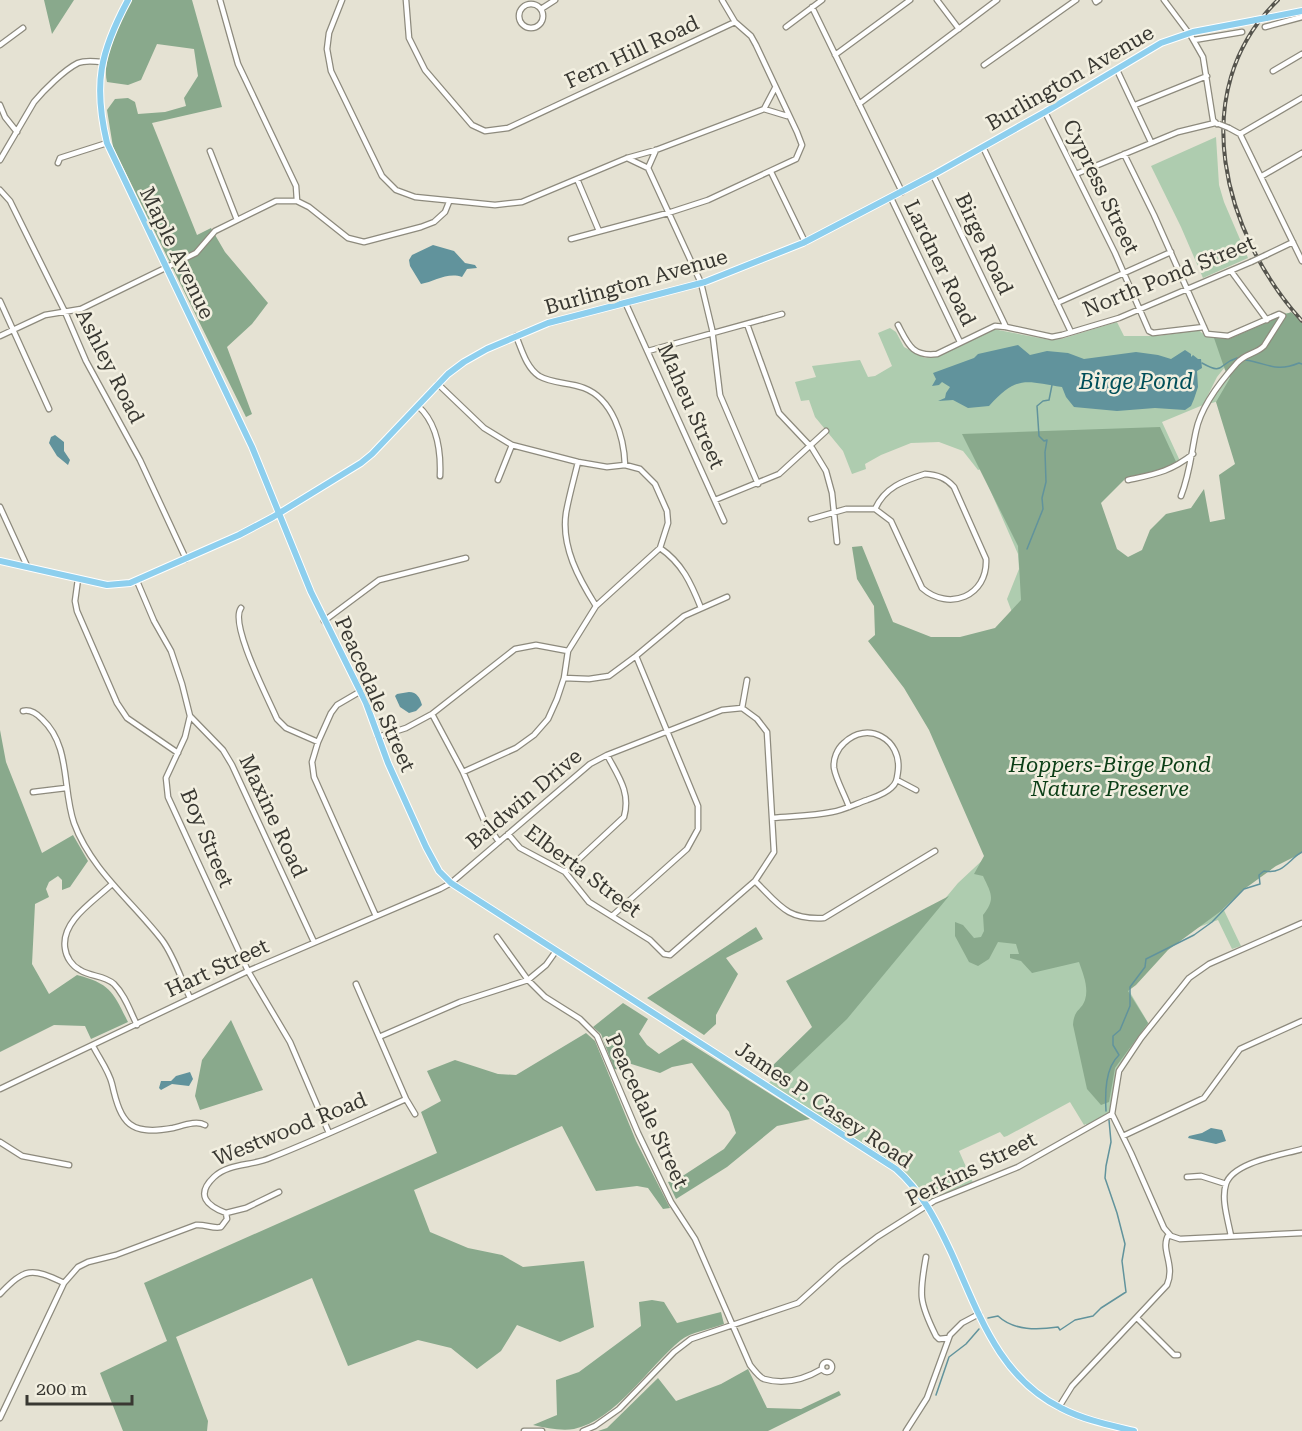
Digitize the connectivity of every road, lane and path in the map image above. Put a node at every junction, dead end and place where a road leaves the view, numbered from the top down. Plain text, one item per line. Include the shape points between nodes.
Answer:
1 (128, 0) edge
2 (220, 0) edge
3 (342, 0) edge
4 (406, 0) edge
5 (555, 0) edge
6 (722, 0) edge
7 (822, 0) edge
8 (910, 0) edge
9 (937, 0) edge
10 (997, 0) edge
11 (1076, 0) edge
12 (1164, 0) edge
13 (812, 7) junction
14 (541, 9) junction
15 (1302, 13) edge
16 (735, 22) junction
17 (786, 27) dead end
18 (1265, 27) dead end
19 (23, 28) dead end
20 (959, 29) junction
21 (1242, 32) dead end
22 (1189, 33) junction
23 (1194, 40) junction
24 (0, 45) edge
25 (1302, 54) edge
26 (836, 55) junction
27 (102, 62) junction
28 (984, 65) dead end
29 (1117, 70) junction
30 (1273, 71) dead end
31 (1207, 76) junction
32 (775, 88) junction
33 (1302, 98) edge
34 (859, 104) junction
35 (0, 105) edge
36 (1135, 105) junction
37 (764, 109) junction
38 (1045, 112) junction
39 (788, 116) junction
40 (1217, 124) junction
41 (17, 132) junction
42 (1240, 134) junction
43 (1151, 142) junction
44 (107, 143) junction
45 (983, 147) junction
46 (656, 150) junction
47 (210, 151) dead end
48 (1302, 153) edge
49 (1124, 154) junction
50 (627, 158) junction
51 (0, 160) edge
52 (58, 163) dead end
53 (648, 168) junction
54 (771, 172) junction
55 (1076, 174) junction
56 (933, 175) junction
57 (1262, 176) junction
58 (576, 179) junction
59 (0, 190) edge
60 (902, 192) junction
61 (891, 198) junction
62 (297, 201) junction
63 (449, 202) junction
64 (668, 213) junction
65 (237, 220) junction
66 (599, 231) junction
67 (571, 239) dead end
68 (806, 242) junction
69 (1293, 242) junction
70 (1171, 252) junction
71 (1302, 261) edge
72 (166, 268) junction
73 (1232, 271) junction
74 (1124, 273) junction
75 (701, 283) junction
76 (1187, 290) junction
77 (0, 301) edge
78 (1057, 303) junction
79 (626, 304) junction
80 (1140, 310) junction
81 (65, 312) junction
82 (782, 314) dead end
83 (1267, 320) junction
84 (747, 324) junction
85 (898, 325) dead end
86 (1006, 327) junction
87 (1204, 327) junction
88 (13, 330) junction
89 (1071, 332) junction
90 (712, 333) junction
91 (0, 336) edge
92 (516, 336) junction
93 (960, 342) junction
94 (648, 351) junction
95 (438, 384) junction
96 (418, 406) junction
97 (49, 409) dead end
98 (826, 431) dead end
99 (512, 445) junction
100 (810, 446) junction
101 (1193, 454) junction
102 (578, 462) junction
103 (625, 465) junction
104 (440, 476) dead end
105 (498, 480) dead end
106 (1128, 480) dead end
107 (758, 484) junction
108 (1181, 496) dead end
109 (715, 500) junction
110 (0, 507) edge
111 (875, 509) junction
112 (834, 512) junction
113 (279, 514) junction
114 (812, 519) dead end
115 (724, 521) dead end
116 (837, 542) dead end
117 (660, 548) junction
118 (466, 558) dead end
119 (186, 560) junction
120 (0, 561) edge
121 (27, 566) junction
122 (78, 579) junction
123 (137, 581) junction
124 (727, 597) dead end
125 (596, 606) junction
126 (241, 608) dead end
127 (701, 608) junction
128 (324, 621) junction
129 (568, 651) junction
130 (636, 656) junction
131 (564, 678) junction
132 (747, 680) dead end
133 (361, 692) junction
134 (742, 708) junction
135 (23, 711) dead end
136 (432, 714) junction
137 (190, 716) junction
138 (668, 730) junction
139 (378, 737) junction
140 (318, 742) junction
141 (178, 753) junction
142 (607, 754) junction
143 (463, 772) junction
144 (897, 780) junction
145 (66, 788) junction
146 (916, 789) dead end
147 (33, 792) dead end
148 (849, 807) junction
149 (772, 818) junction
150 (508, 834) junction
151 (499, 842) junction
152 (935, 851) dead end
153 (565, 872) junction
154 (755, 881) junction
155 (451, 883) junction
156 (112, 884) junction
157 (376, 916) junction
158 (612, 916) junction
159 (1302, 923) edge
160 (497, 936) dead end
161 (314, 942) junction
162 (556, 951) junction
163 (248, 971) junction
164 (528, 980) junction
165 (356, 984) dead end
166 (190, 998) junction
167 (1302, 1021) edge
168 (137, 1025) junction
169 (379, 1037) junction
170 (93, 1046) junction
171 (0, 1089) edge
172 (406, 1099) junction
173 (415, 1114) dead end
174 (1112, 1114) junction
175 (205, 1125) dead end
176 (329, 1133) junction
177 (1123, 1136) junction
178 (0, 1143) edge
179 (1302, 1149) edge
180 (69, 1166) dead end
181 (1188, 1177) dead end
182 (1226, 1184) junction
183 (279, 1192) dead end
184 (928, 1206) junction
185 (226, 1213) junction
186 (1302, 1233) edge
187 (1169, 1234) junction
188 (1231, 1236) junction
189 (926, 1257) dead end
190 (64, 1283) junction
191 (0, 1294) edge
192 (979, 1314) junction
193 (1137, 1318) junction
194 (732, 1326) junction
195 (948, 1338) junction
196 (1178, 1355) dead end
197 (822, 1370) dead end
198 (1059, 1407) junction
199 (0, 1418) edge
200 (524, 1431) edge
201 (542, 1431) edge
202 (583, 1431) edge
203 (906, 1431) edge
204 (1134, 1431) edge

1 - 27 main road, Maple Avenue via 112,30
2 - 62 street via 238,64 296,186
3 - 63 street via 329,33 331,71 382,176 396,190
4 - 16 street, Fern Hill Road via 409,38 425,70 472,125 485,131 508,128
5 - 14 street
6 - 16 street
7 - 13 street
8 - 26 street
9 - 20 street
10 - 20 street
11 - 28 street
12 - 22 street
13 - 17 street
13 - 26 street
14 - 14 street via 533,4 524,6 520,22 529,28 538,25 543,17
15 - 18 street, Burlington Avenue
15 - 22 main road, Burlington Avenue, bridge
16 - 32 street via 751,36
19 - 24 street
20 - 34 street
21 - 23 street
22 - 23 street
22 - 29 main road, Burlington Avenue via 1161,43
23 - 31 street
25 - 30 street
26 - 34 street
27 - 41 street via 82,62 69,69 34,102
27 - 44 main road, Maple Avenue via 99,98
29 - 36 street
29 - 38 main road, Burlington Avenue
31 - 36 street
31 - 40 street
32 - 37 street
32 - 39 street
33 - 42 street
34 - 60 street
35 - 41 street
36 - 43 street
37 - 39 street
37 - 46 street
38 - 45 main road, Burlington Avenue
38 - 55 street, Cypress Street
39 - 54 street via 802,145 796,159
40 - 42 street, bridge
40 - 43 street via 1183,130
41 - 51 street
42 - 57 street
43 - 49 street
44 - 52 street via 60,158
44 - 72 main road, Maple Avenue
45 - 56 main road, Burlington Avenue
45 - 78 street
46 - 50 street
46 - 53 street
47 - 65 street
48 - 57 street
49 - 55 street
49 - 70 street
50 - 53 street
50 - 58 street
53 - 64 street
54 - 64 street
54 - 68 street
55 - 74 street, Cypress Street
56 - 60 main road, Burlington Avenue
56 - 86 street, Birge Road
57 - 69 street
58 - 63 street via 522,202
58 - 66 street
59 - 81 street, Ashley Road via 10,201
60 - 61 main road, Burlington Avenue
61 - 68 main road, Burlington Avenue
61 - 93 street, Lardner Road
62 - 63 street via 348,238 364,242 434,222
62 - 65 street via 276,201
64 - 66 street
64 - 75 street
65 - 72 street via 215,231 196,253
66 - 67 street
68 - 75 main road, Burlington Avenue
69 - 71 street
69 - 73 street, North Pond Street, bridge
70 - 74 street
70 - 76 street
72 - 81 street via 81,309
72 - 113 main road, Maple Avenue via 252,447
73 - 76 street, North Pond Street
73 - 83 street
74 - 78 street
74 - 80 street, Cypress Street
75 - 79 main road, Burlington Avenue
75 - 90 street
76 - 80 street, North Pond Street
76 - 87 street
77 - 88 street
78 - 89 street
79 - 92 main road, Burlington Avenue via 548,323
79 - 94 street, Maheu Street
80 - 87 street, Cypress Street via 1153,333
80 - 89 street, North Pond Street
81 - 88 street via 45,315
81 - 119 street, Ashley Road
82 - 84 street
83 - 87 street via 1228,336 1208,334
83 - 101 street via 1282,315 1283,319 1264,346 1246,354 1236,364 1203,410
84 - 90 street
84 - 100 street via 779,413
85 - 93 street, North Pond Street via 911,349 920,354 937,354
86 - 89 street, North Pond Street via 1052,337
86 - 93 street, North Pond Street via 995,326
88 - 91 street
88 - 97 street
90 - 94 street
90 - 107 street via 722,403
92 - 95 main road, Burlington Avenue via 464,362
92 - 103 street via 527,362 538,375 583,387 610,410 624,444
94 - 109 street, Maheu Street
95 - 96 main road, Burlington Avenue
95 - 99 street via 484,428
96 - 104 street via 440,448
96 - 113 main road, Burlington Avenue via 361,463
98 - 100 street
99 - 102 street
99 - 105 street
100 - 107 street via 779,474
100 - 112 street via 829,478
101 - 106 street via 1164,472
101 - 108 street
102 - 103 street via 607,467
102 - 125 street via 566,515 567,544 580,580
103 - 117 street via 640,469 655,484 664,502 668,523
107 - 109 street
109 - 115 street, Maheu Street
110 - 121 street
111 - 111 street via 891,521 922,588 930,595 955,600 982,582 986,559 948,480 925,474 917,477 887,491
111 - 112 street
112 - 114 street
112 - 116 street
113 - 119 main road, Burlington Avenue
113 - 128 main road, Peacedale Street
117 - 125 street
117 - 127 street via 685,573
118 - 128 street via 379,580
119 - 123 main road, Burlington Avenue
120 - 121 main road, Burlington Avenue
121 - 122 main road, Burlington Avenue
122 - 123 main road, Burlington Avenue via 107,585
122 - 141 street via 77,611 117,704 127,718
123 - 137 street via 171,651
124 - 127 street
125 - 129 street
126 - 140 street via 237,616 245,648 277,719 286,728
127 - 130 street via 669,627
128 - 133 main road, Peacedale Street
129 - 131 street
129 - 136 street via 536,645 515,649
130 - 131 street via 609,676
130 - 138 street
131 - 143 street via 548,719 534,735 516,748
132 - 134 street
133 - 139 main road, Peacedale Street
133 - 140 street via 337,705
134 - 138 street, Baldwin Drive via 722,710
134 - 149 street via 767,732
135 - 145 street via 38,716 54,734 63,757
136 - 139 street
136 - 143 street
137 - 141 street, Boy Street
137 - 161 street, Maxine Road via 224,750
138 - 142 street, Baldwin Drive
138 - 158 street via 698,806 698,829 687,849
139 - 155 main road, Peacedale Street via 426,847 439,871
140 - 157 street via 312,762 314,777
141 - 163 street, Boy Street via 166,778 168,797
142 - 150 street, Baldwin Drive
142 - 153 street via 627,794 624,817
143 - 151 street via 484,820
144 - 146 street
144 - 148 street via 884,793
144 - 148 street via 899,763 888,739 870,733 845,741 837,752 834,767
145 - 147 street
145 - 156 street via 81,840
148 - 149 street via 829,813
149 - 154 street via 774,852
150 - 151 street, Baldwin Drive
150 - 153 street, Elberta Street via 520,848
151 - 155 street, Baldwin Drive
152 - 154 street via 824,918 792,915
153 - 158 street, Elberta Street via 590,902
154 - 158 street, Elberta Street via 667,955
155 - 157 street, Hart Street
155 - 162 main road, James P. Casey Road
156 - 166 street via 162,940
156 - 168 street via 69,925 65,952 78,969 115,985
157 - 161 street, Hart Street
159 - 174 street via 1209,964 1189,978 1122,1065
160 - 164 street, Peacedale Street
161 - 163 street, Hart Street
162 - 164 street
162 - 184 main road, James P. Casey Road via 884,1161 907,1179
163 - 166 street, Hart Street
163 - 176 street, Boy Street via 291,1042
164 - 169 street via 460,1002
164 - 194 street, Peacedale Street via 597,1036 638,1133 671,1202 695,1239
165 - 169 street
166 - 168 street, Hart Street
167 - 177 street via 1240,1049 1204,1098
168 - 170 street, Hart Street
169 - 172 street
170 - 171 street, Hart Street
170 - 175 street via 123,1119 135,1128 150,1131
172 - 173 street
172 - 176 street, Westwood Road
174 - 177 street
174 - 184 street, Perkins Street via 1018,1167
176 - 185 street, Westwood Road via 267,1160 218,1174 207,1185 204,1196 212,1208
177 - 187 street
178 - 180 street via 22,1156
179 - 182 street via 1249,1164
181 - 182 street via 1201,1176
182 - 188 street
183 - 185 street
184 - 192 main road, James P. Casey Road
184 - 194 street, Perkins Street via 848,1258 798,1303
185 - 190 street via 221,1227 196,1225 98,1258 78,1267
186 - 188 street
187 - 188 street via 1180,1239
187 - 193 street via 1164,1246 1171,1266 1169,1280 1164,1291
189 - 195 street via 921,1288 923,1308 936,1336
190 - 191 street via 43,1273 29,1272 15,1278
190 - 199 street
192 - 195 street via 958,1325
192 - 198 main road, James P. Casey Road via 1013,1371 1036,1393
193 - 196 street
193 - 198 street via 1072,1386
194 - 197 street, Peacedale Street via 750,1365 762,1378 786,1382
194 - 202 street, Perkins Street via 691,1339 619,1409
195 - 203 street via 927,1398
198 - 204 main road, James P. Casey Road via 1091,1421
200 - 201 street

